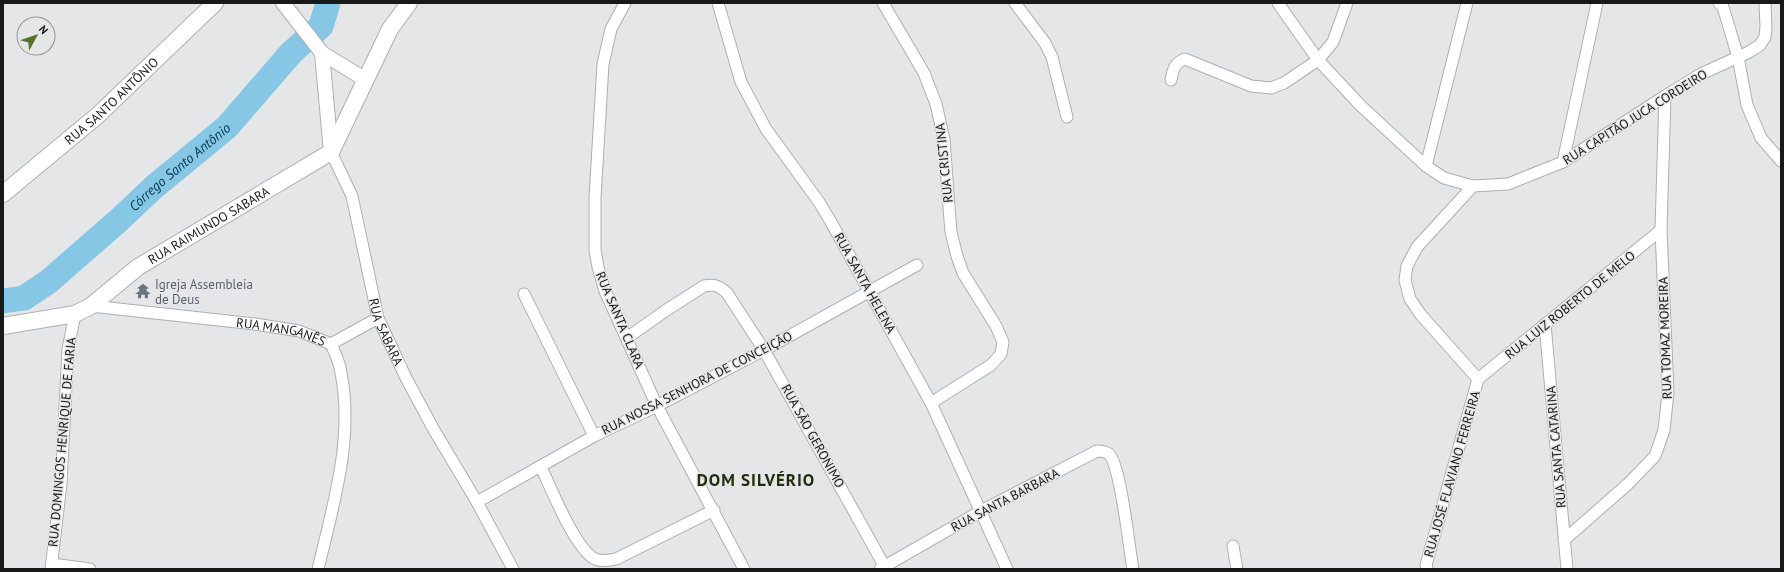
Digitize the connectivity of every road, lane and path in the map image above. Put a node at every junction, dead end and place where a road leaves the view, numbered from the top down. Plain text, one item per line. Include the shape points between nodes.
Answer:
1 (215, 3) edge
2 (283, 3) edge
3 (409, 3) edge
4 (625, 3) edge
5 (718, 3) edge
6 (883, 3) edge
7 (1015, 3) edge
8 (1278, 3) edge
9 (1348, 3) edge
10 (1467, 3) edge
11 (1597, 3) edge
12 (1720, 3) edge
13 (1765, 3) edge
14 (320, 50) junction
15 (1738, 57) junction
16 (1318, 60) junction
17 (366, 80) junction
18 (1171, 80) dead end
19 (1665, 96) junction
20 (1067, 117) dead end
21 (331, 152) junction
22 (1563, 162) junction
23 (1781, 162) edge
24 (1426, 166) junction
25 (1473, 186) junction
26 (3, 194) edge
27 (1661, 230) junction
28 (917, 265) dead end
29 (869, 291) junction
30 (524, 294) dead end
31 (91, 306) junction
32 (75, 314) junction
33 (378, 318) junction
34 (1545, 324) junction
35 (3, 326) edge
36 (627, 338) junction
37 (331, 344) junction
38 (764, 350) junction
39 (1478, 379) junction
40 (931, 403) junction
41 (657, 406) junction
42 (594, 436) junction
43 (541, 467) junction
44 (477, 502) junction
45 (714, 510) junction
46 (981, 511) junction
47 (1564, 540) junction
48 (1233, 546) dead end
49 (52, 566) edge
50 (884, 568) edge
51 (90, 569) edge
52 (318, 569) edge
53 (513, 569) edge
54 (744, 569) edge
55 (1007, 569) edge
56 (1133, 569) edge
57 (1237, 569) edge
58 (1427, 569) edge
59 (1567, 569) edge

1 - 26 main road, RUA SANTO ANTÔNIO via 97,116
2 - 14 street
3 - 17 main road via 390,29
4 - 36 street, RUA SANTA CLARA via 611,29 603,64 594,229 598,268
5 - 29 street, RUA SANTA HELENA via 729,46 745,88 766,129 819,202
6 - 40 street, RUA CRISTINA via 924,73 936,104 944,139 949,213 957,256 963,273 1003,342 1001,354 991,365
7 - 20 street via 1052,56
8 - 16 street, RUA CAPITÃO JUCA CORDEIRO
9 - 16 street via 1333,42
10 - 24 street
11 - 22 street
12 - 15 street
13 - 15 street, RUA CAPITÃO JUCA CORDEIRO via 1765,37 1760,45
14 - 17 street
14 - 21 street
15 - 19 street, RUA CAPITÃO JUCA CORDEIRO via 1701,74
15 - 23 street via 1747,105 1761,138
16 - 18 street via 1284,83 1271,88 1251,86 1185,59 1178,61 1173,68
16 - 24 street, RUA CAPITÃO JUCA CORDEIRO via 1361,106
17 - 21 main road
19 - 22 street, RUA CAPITÃO JUCA CORDEIRO
19 - 27 street, RUA TOMAZ MOREIRA
21 - 31 main road, RUA RAIMUNDO SABARA via 138,267
21 - 33 street, RUA SABARA via 352,196
22 - 25 street, RUA CAPITÃO JUCA CORDEIRO via 1508,184
24 - 25 street, RUA CAPITÃO JUCA CORDEIRO via 1444,178
25 - 39 street via 1418,246 1407,266 1405,280 1410,299 1421,315
27 - 34 street, RUA LUIZ ROBERTO DE MELO
27 - 47 street, RUA TOMAZ MOREIRA via 1668,393 1664,430 1654,456 1628,484
28 - 29 street, RUA NOSSA SENHORA DE CONCEIÇÃO
29 - 38 street, RUA NOSSA SENHORA DE CONCEIÇÃO
29 - 40 street, RUA SANTA HELENA
30 - 42 street
31 - 32 main road
31 - 37 street, RUA MANGANÊS via 255,324 299,331
32 - 35 main road
32 - 49 street, RUA DOMINGOS HENRIQUE DE FARIA via 68,349 61,484
33 - 37 street
33 - 44 street, RUA SABARA via 406,378
34 - 39 street, RUA LUIZ ROBERTO DE MELO
34 - 47 street, RUA SANTA CATARINA
36 - 38 street, RUA SÃO GERONIMO via 704,286 712,284 720,286 727,293
36 - 41 street, RUA SANTA CLARA
37 - 52 street, RUA MANGANÊS via 341,372 345,414 341,466
38 - 41 street, RUA NOSSA SENHORA DE CONCEIÇÃO
38 - 50 street, RUA SÃO GERONIMO
39 - 58 street, RUA JOSÉ FLAVIANO FERREIRA via 1426,565
40 - 46 street, RUA SANTA HELENA
41 - 42 street, RUA NOSSA SENHORA DE CONCEIÇÃO
41 - 45 street, RUA SANTA CLARA
42 - 43 street, RUA NOSSA SENHORA DE CONCEIÇÃO
43 - 44 street, RUA NOSSA SENHORA DE CONCEIÇÃO
43 - 45 street via 574,535 594,558 604,561 632,552
44 - 53 street, RUA SABARA
45 - 54 street, RUA SANTA CLARA
46 - 50 street, RUA SANTA BARBARA
46 - 55 street, RUA SANTA HELENA
46 - 56 street, RUA SANTA BARBARA via 1097,451 1104,451 1109,454 1118,478
47 - 59 street, RUA SANTA CATARINA
48 - 57 street
49 - 51 street

